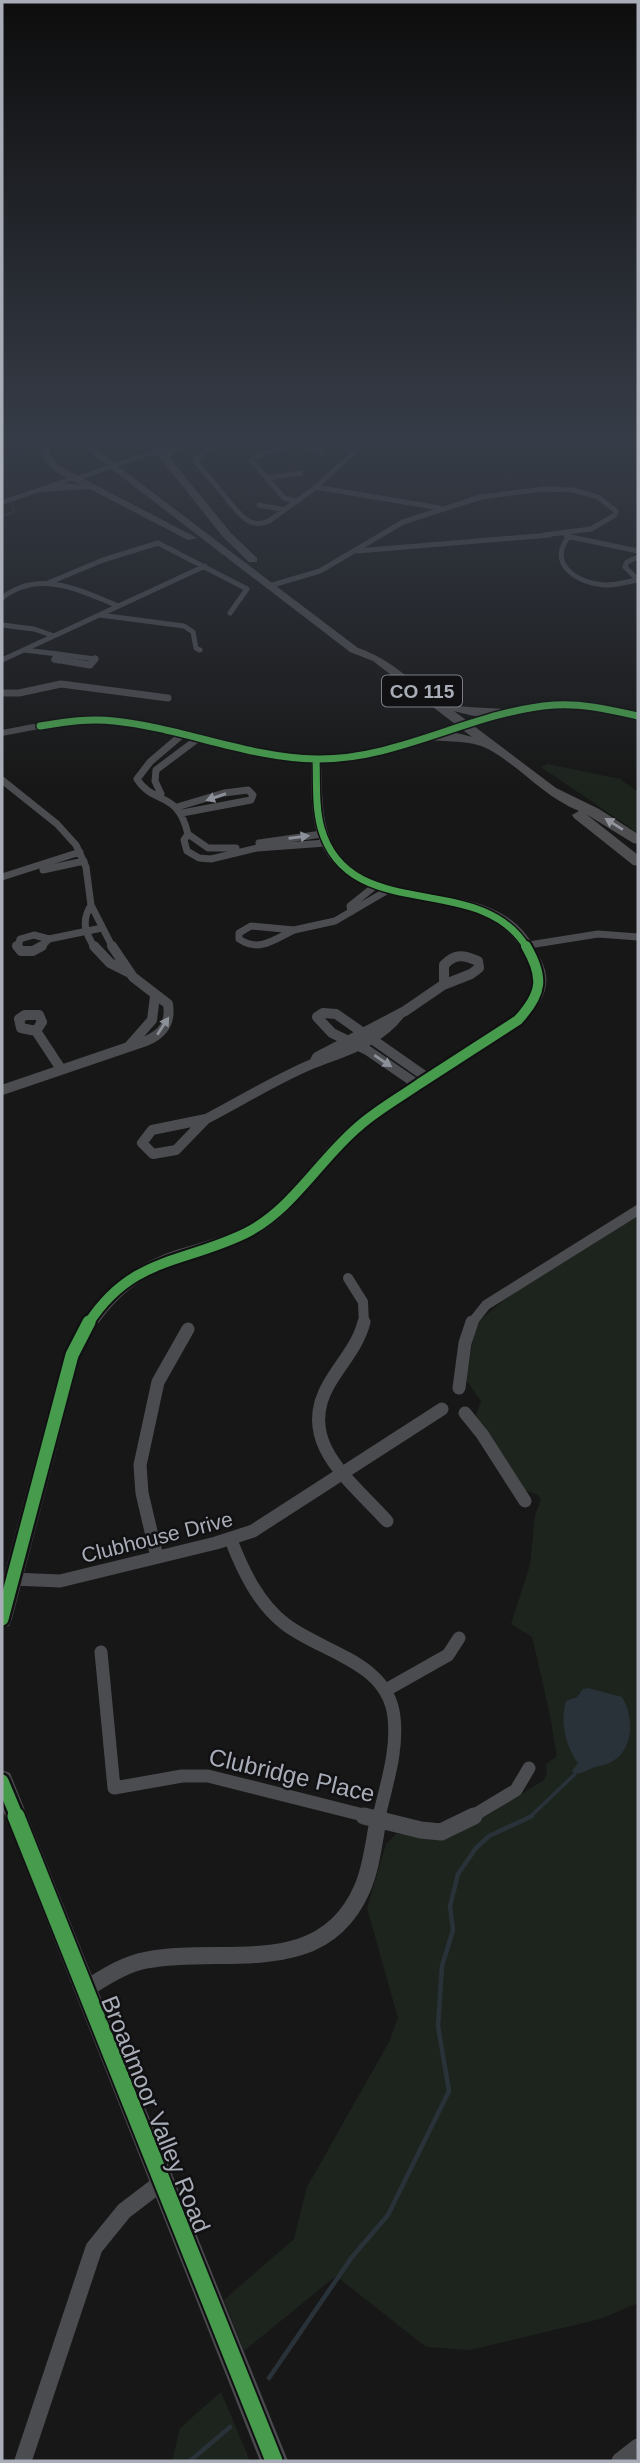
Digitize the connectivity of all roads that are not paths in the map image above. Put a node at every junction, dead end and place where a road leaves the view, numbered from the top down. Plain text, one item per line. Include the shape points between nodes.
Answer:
1 (113, 556) edge
2 (185, 556) edge
3 (222, 556) edge
4 (231, 556) edge
5 (246, 556) edge
6 (249, 556) edge
7 (345, 556) edge
8 (560, 556) edge
9 (638, 556) edge
10 (257, 564) junction
11 (205, 566) junction
12 (638, 580) edge
13 (283, 582) junction
14 (48, 583) junction
15 (266, 584) junction
16 (2, 598) edge
17 (118, 606) junction
18 (230, 613) dead end
19 (99, 614) junction
20 (2, 625) edge
21 (54, 636) junction
22 (24, 650) junction
23 (200, 650) dead end
24 (58, 654) junction
25 (377, 658) junction
26 (2, 660) edge
27 (2, 693) edge
28 (168, 698) dead end
29 (436, 702) junction
30 (504, 713) junction
31 (638, 716) edge
32 (466, 725) junction
33 (40, 726) junction
34 (2, 733) edge
35 (184, 733) junction
36 (429, 736) junction
37 (200, 737) junction
38 (2, 739) edge
39 (497, 749) junction
40 (157, 758) junction
41 (316, 759) junction
42 (167, 760) junction
43 (2, 780) edge
44 (161, 794) junction
45 (569, 802) junction
46 (180, 810) junction
47 (601, 832) junction
48 (188, 834) junction
49 (324, 839) junction
50 (638, 840) edge
51 (243, 849) junction
52 (638, 854) edge
53 (82, 857) junction
54 (638, 862) edge
55 (2, 877) edge
56 (381, 888) junction
57 (91, 905) junction
58 (351, 912) junction
59 (102, 928) junction
60 (294, 930) junction
61 (87, 931) junction
62 (638, 937) edge
63 (49, 939) dead end
64 (529, 945) junction
65 (128, 972) junction
66 (444, 984) dead end
67 (155, 996) junction
68 (400, 1014) junction
69 (36, 1031) dead end
70 (361, 1032) junction
71 (370, 1038) junction
72 (345, 1040) junction
73 (130, 1045) junction
74 (358, 1046) junction
75 (314, 1063) junction
76 (61, 1069) junction
77 (424, 1082) junction
78 (2, 1090) edge
79 (206, 1119) junction
80 (638, 1210) edge
81 (348, 1278) dead end
82 (188, 1329) dead end
83 (458, 1388) dead end
84 (442, 1409) dead end
85 (465, 1413) dead end
86 (346, 1473) junction
87 (525, 1502) dead end
88 (387, 1521) dead end
89 (230, 1539) junction
90 (157, 1557) junction
91 (13, 1579) junction
92 (2, 1619) edge
93 (459, 1638) dead end
94 (101, 1652) dead end
95 (386, 1690) junction
96 (529, 1768) dead end
97 (2, 1781) edge
98 (378, 1818) junction
99 (83, 1990) junction
100 (162, 2182) junction
101 (638, 2446) edge
102 (23, 2461) edge
103 (274, 2461) edge
104 (620, 2461) edge

1 - 14 street
2 - 11 street
3 - 15 highway
4 - 15 highway, CO 115
5 - 10 highway, CO 115
6 - 10 highway
7 - 13 street via 314,574
8 - 12 street via 567,570 602,584
9 - 12 street via 625,567
10 - 13 highway, CO 115
11 - 17 street
11 - 18 street via 247,589
13 - 15 street
13 - 25 highway, CO 115 via 371,647
14 - 16 street via 21,584
14 - 17 street
15 - 25 highway, CO 115 via 354,650
17 - 19 street
19 - 21 street
19 - 23 street via 184,626 193,632
20 - 21 street
21 - 22 street
22 - 24 street
22 - 26 street
24 - 24 street via 74,656 95,659 90,665 54,660
25 - 29 highway, CO 115
27 - 28 street via 61,684
29 - 30 highway via 471,712
29 - 32 highway, CO 115
30 - 31 street via 567,704
30 - 32 street
32 - 36 street
32 - 39 highway, CO 115
33 - 34 street
33 - 35 street via 111,719
33 - 38 street
35 - 37 street
35 - 40 street
36 - 39 highway via 465,738
36 - 41 street via 363,755
37 - 41 street
37 - 42 street
39 - 45 highway, CO 115
40 - 42 street
40 - 44 street via 142,767 137,779 145,789
41 - 49 street via 315,802
42 - 44 street via 154,775
43 - 53 street via 59,828
44 - 46 street
45 - 47 highway, CO 115
50 -> 45 highway, CO 115
46 -> 46 street via 246,802 253,795 238,789
46 - 48 street
47 - 52 highway, CO 115
47 - 54 highway
48 - 51 street via 208,848
48 - 51 street via 184,848 198,858 219,858
49 - 51 street
49 - 56 street via 349,871
53 - 55 street
53 - 57 street
56 - 58 street via 359,912
56 - 58 street via 350,906
56 - 64 street via 475,907 503,921
57 - 59 street
57 - 61 street via 86,910
58 - 60 street via 325,925
59 - 61 street
59 - 65 street
60 - 60 street via 251,926 239,933 239,939 257,946
61 - 63 street
61 - 65 street via 106,960
62 - 64 street via 598,934
64 - 77 street via 540,985 526,1012
65 - 67 street
66 - 68 street
67 - 73 street via 152,1020
73 -> 67 street via 155,1037 169,1022 168,1004
68 - 70 street
68 - 71 street via 397,1022
69 - 76 street
70 - 71 street
70 - 72 street
70 - 72 street via 336,1014 319,1014 319,1023
71 - 74 street
71 - 77 street
72 - 74 street
72 - 75 street
73 - 76 street
74 - 75 street
74 -> 77 street
75 - 79 street
76 - 78 street
77 - 91 street via 346,1136 262,1224 238,1238 151,1267 123,1284 92,1315 72,1355
79 - 79 street via 152,1130 142,1143 153,1154 169,1153
80 - 83 street via 474,1316 468,1326
81 - 86 street via 363,1302 364,1323 320,1402 316,1418 324,1446
82 - 90 street via 158,1382 140,1465
84 - 86 street, Clubhouse Drive
85 - 87 street
86 - 88 street
86 - 89 street, Clubhouse Drive via 253,1531
89 - 90 street, Clubhouse Drive
89 - 95 street via 253,1591 274,1614 299,1633 364,1667
90 - 91 street, Clubhouse Drive via 60,1581
91 - 92 street
93 - 95 street via 448,1655
94 - 98 street, Clubridge Place via 114,1787 208,1776
95 - 98 street via 396,1730
96 - 98 street, Clubridge Place via 516,1790 450,1830 429,1832
97 - 99 street, Broadmoor Valley Road
98 - 99 street via 357,1903 339,1927 314,1945 288,1952 149,1960
99 - 100 street, Broadmoor Valley Road
100 - 102 street via 114,2218 94,2248
100 - 103 street, Broadmoor Valley Road
101 - 104 street

